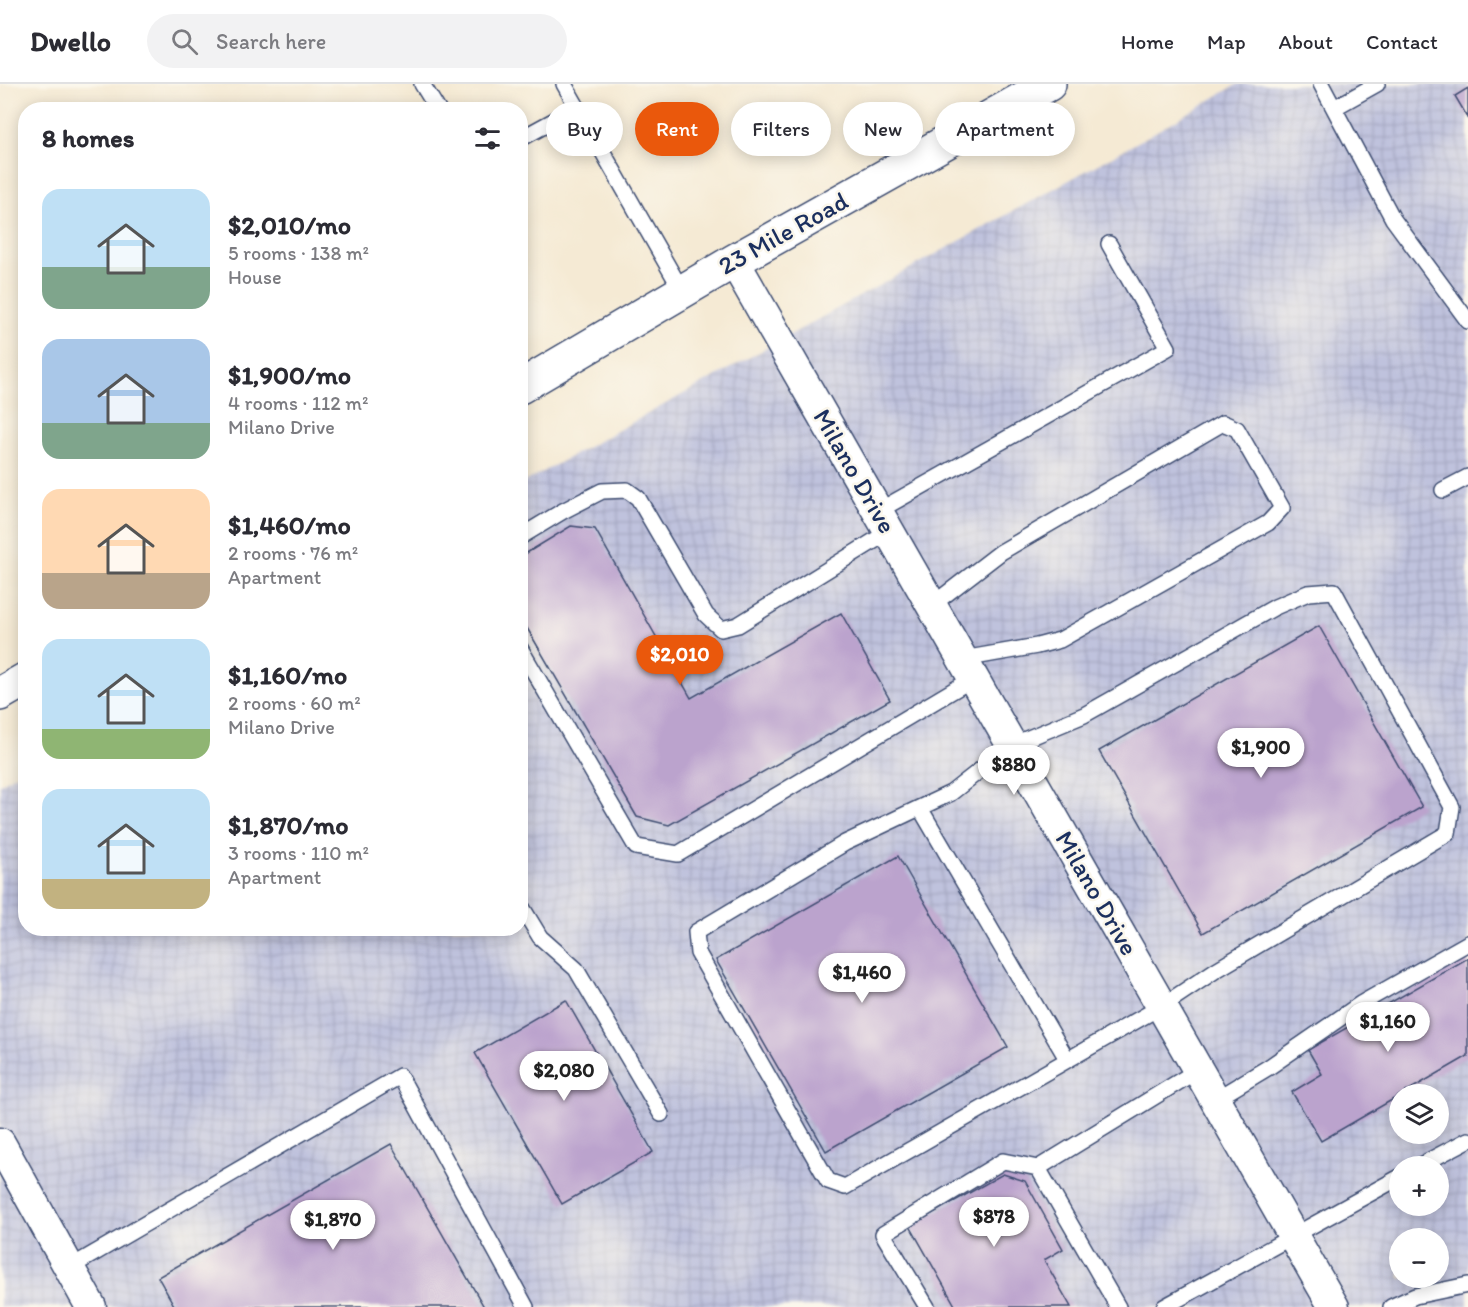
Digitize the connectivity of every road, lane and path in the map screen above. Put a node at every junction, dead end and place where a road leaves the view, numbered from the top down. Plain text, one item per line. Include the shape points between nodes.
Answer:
1 (422, 84) edge
2 (564, 84) edge
3 (1049, 84) edge
4 (1321, 84) edge
5 (1377, 84) edge
6 (433, 102) edge
7 (574, 102) edge
8 (1334, 108) junction
9 (546, 125) edge
10 (528, 136) edge
11 (605, 156) edge
12 (1109, 244) dead end
13 (734, 261) junction
14 (682, 291) junction
15 (1468, 321) edge
16 (528, 382) edge
17 (1468, 477) edge
18 (1443, 490) dead end
19 (884, 521) junction
20 (528, 532) edge
21 (932, 605) junction
22 (528, 662) edge
23 (969, 668) junction
24 (18, 684) edge
25 (0, 694) edge
26 (1012, 745) junction
27 (920, 808) junction
28 (528, 917) edge
29 (1468, 943) edge
30 (1162, 1006) junction
31 (1067, 1059) junction
32 (1198, 1070) junction
33 (1216, 1099) junction
34 (661, 1114) dead end
35 (1468, 1140) edge
36 (0, 1143) edge
37 (1438, 1156) edge
38 (1038, 1168) junction
39 (1389, 1183) edge
40 (1294, 1236) junction
41 (69, 1268) junction
42 (1468, 1285) edge
43 (91, 1307) edge
44 (526, 1307) edge
45 (927, 1307) edge
46 (1118, 1307) edge
47 (1164, 1307) edge
48 (1334, 1307) edge
49 (1391, 1307) edge

1 - 6 lane
2 - 7 lane
3 - 13 main road, 23 Mile Road
4 - 8 lane
5 - 8 lane
8 - 15 lane via 1393,219
9 - 10 lane
11 - 14 lane
12 - 19 lane via 1168,348
13 - 14 main road, 23 Mile Road
13 - 19 street, Milano Drive
14 - 16 main road, 23 Mile Road
17 - 18 lane
19 - 20 lane via 738,625 721,629 706,615 638,498 627,490 602,491
19 - 21 street, Milano Drive
21 - 23 street, Milano Drive
21 - 23 lane via 1001,552 1223,423 1237,429 1282,508 1268,523 1060,640
22 - 23 lane via 636,847 678,854
23 - 26 street, Milano Drive
24 - 25 main road
26 - 27 lane via 951,793
26 - 30 street, Milano Drive
26 - 30 lane via 1084,715 1275,608 1308,593 1334,591 1452,807 1448,833 1216,969
27 - 31 lane
27 - 31 lane via 845,843 696,932 698,953 828,1181 845,1186
28 - 34 lane via 540,937 576,969
29 - 33 lane via 1362,1003
30 - 31 lane
30 - 32 street, Milano Drive
32 - 33 street, Milano Drive
32 - 38 lane
33 - 40 street, Milano Drive
35 - 37 lane
36 - 41 street
38 - 45 lane via 1003,1161 883,1234
38 - 46 lane
39 - 40 lane
40 - 47 lane
40 - 48 street, Milano Drive
41 - 43 street
41 - 44 lane via 400,1076
42 - 49 lane via 1415,1296

